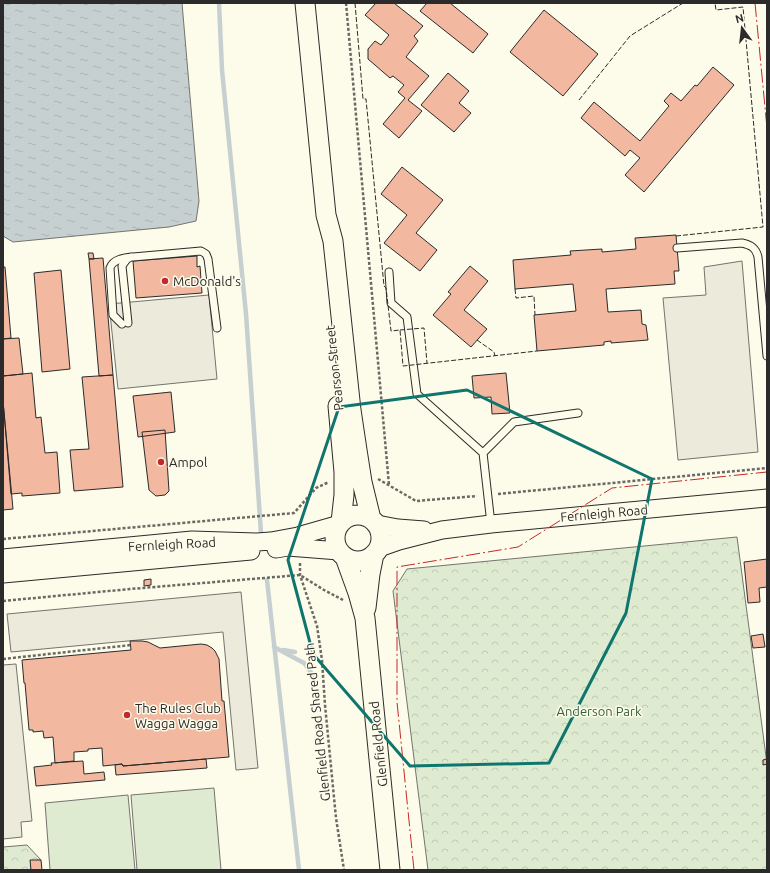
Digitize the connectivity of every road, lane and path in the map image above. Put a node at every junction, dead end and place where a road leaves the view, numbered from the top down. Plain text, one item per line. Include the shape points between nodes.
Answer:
1 (305, 3) edge
2 (346, 3) edge
3 (326, 215) junction
4 (677, 248) dead end
5 (131, 257) junction
6 (389, 272) dead end
7 (217, 328) dead end
8 (767, 356) edge
9 (578, 413) dead end
10 (483, 452) junction
11 (767, 468) edge
12 (373, 476) dead end
13 (329, 482) dead end
14 (389, 486) junction
15 (487, 495) junction
16 (767, 498) edge
17 (374, 521) junction
18 (340, 523) junction
19 (491, 524) junction
20 (442, 530) junction
21 (3, 539) edge
22 (377, 551) junction
23 (342, 554) junction
24 (3, 558) edge
25 (3, 574) edge
26 (300, 575) junction
27 (347, 600) dead end
28 (3, 601) edge
29 (366, 618) junction
30 (131, 645) dead end
31 (3, 659) edge
32 (344, 870) edge
33 (390, 870) edge

1 - 3 main road, Pearson Street
2 - 14 path
3 - 17 main road, Pearson Street via 333,241 350,404 362,482
3 - 18 main road, Pearson Street via 323,242 344,472
4 - 8 lane via 742,243 754,247 758,257
5 - 5 lane via 114,262 110,268 114,315 125,323 122,266
5 - 7 lane via 204,252 208,259
6 - 10 lane via 391,303 407,317 416,394
9 - 10 lane via 514,422
10 - 15 lane
11 - 15 path
12 - 14 path
13 - 21 path via 316,488 294,513
14 - 15 path via 416,501
15 - 19 lane
16 - 19 street, Fernleigh Road
17 - 18 main road via 364,515 355,515
17 - 20 street, Fernleigh Road via 398,528
17 - 22 main road via 381,540
18 - 23 main road via 335,536
18 - 24 street, Fernleigh Road via 271,541 192,540
19 - 20 street, Fernleigh Road
20 - 22 street, Fernleigh Road via 399,541
22 - 23 main road via 368,559 360,561
22 - 29 main road, Glenfield Road via 370,574
23 - 25 street, Fernleigh Road via 288,547
23 - 29 main road, Glenfield Road
26 - 27 path
26 - 28 path
26 - 32 path, Glenfield Road Shared Path via 317,626 336,818
29 - 33 main road, Glenfield Road
30 - 31 path

